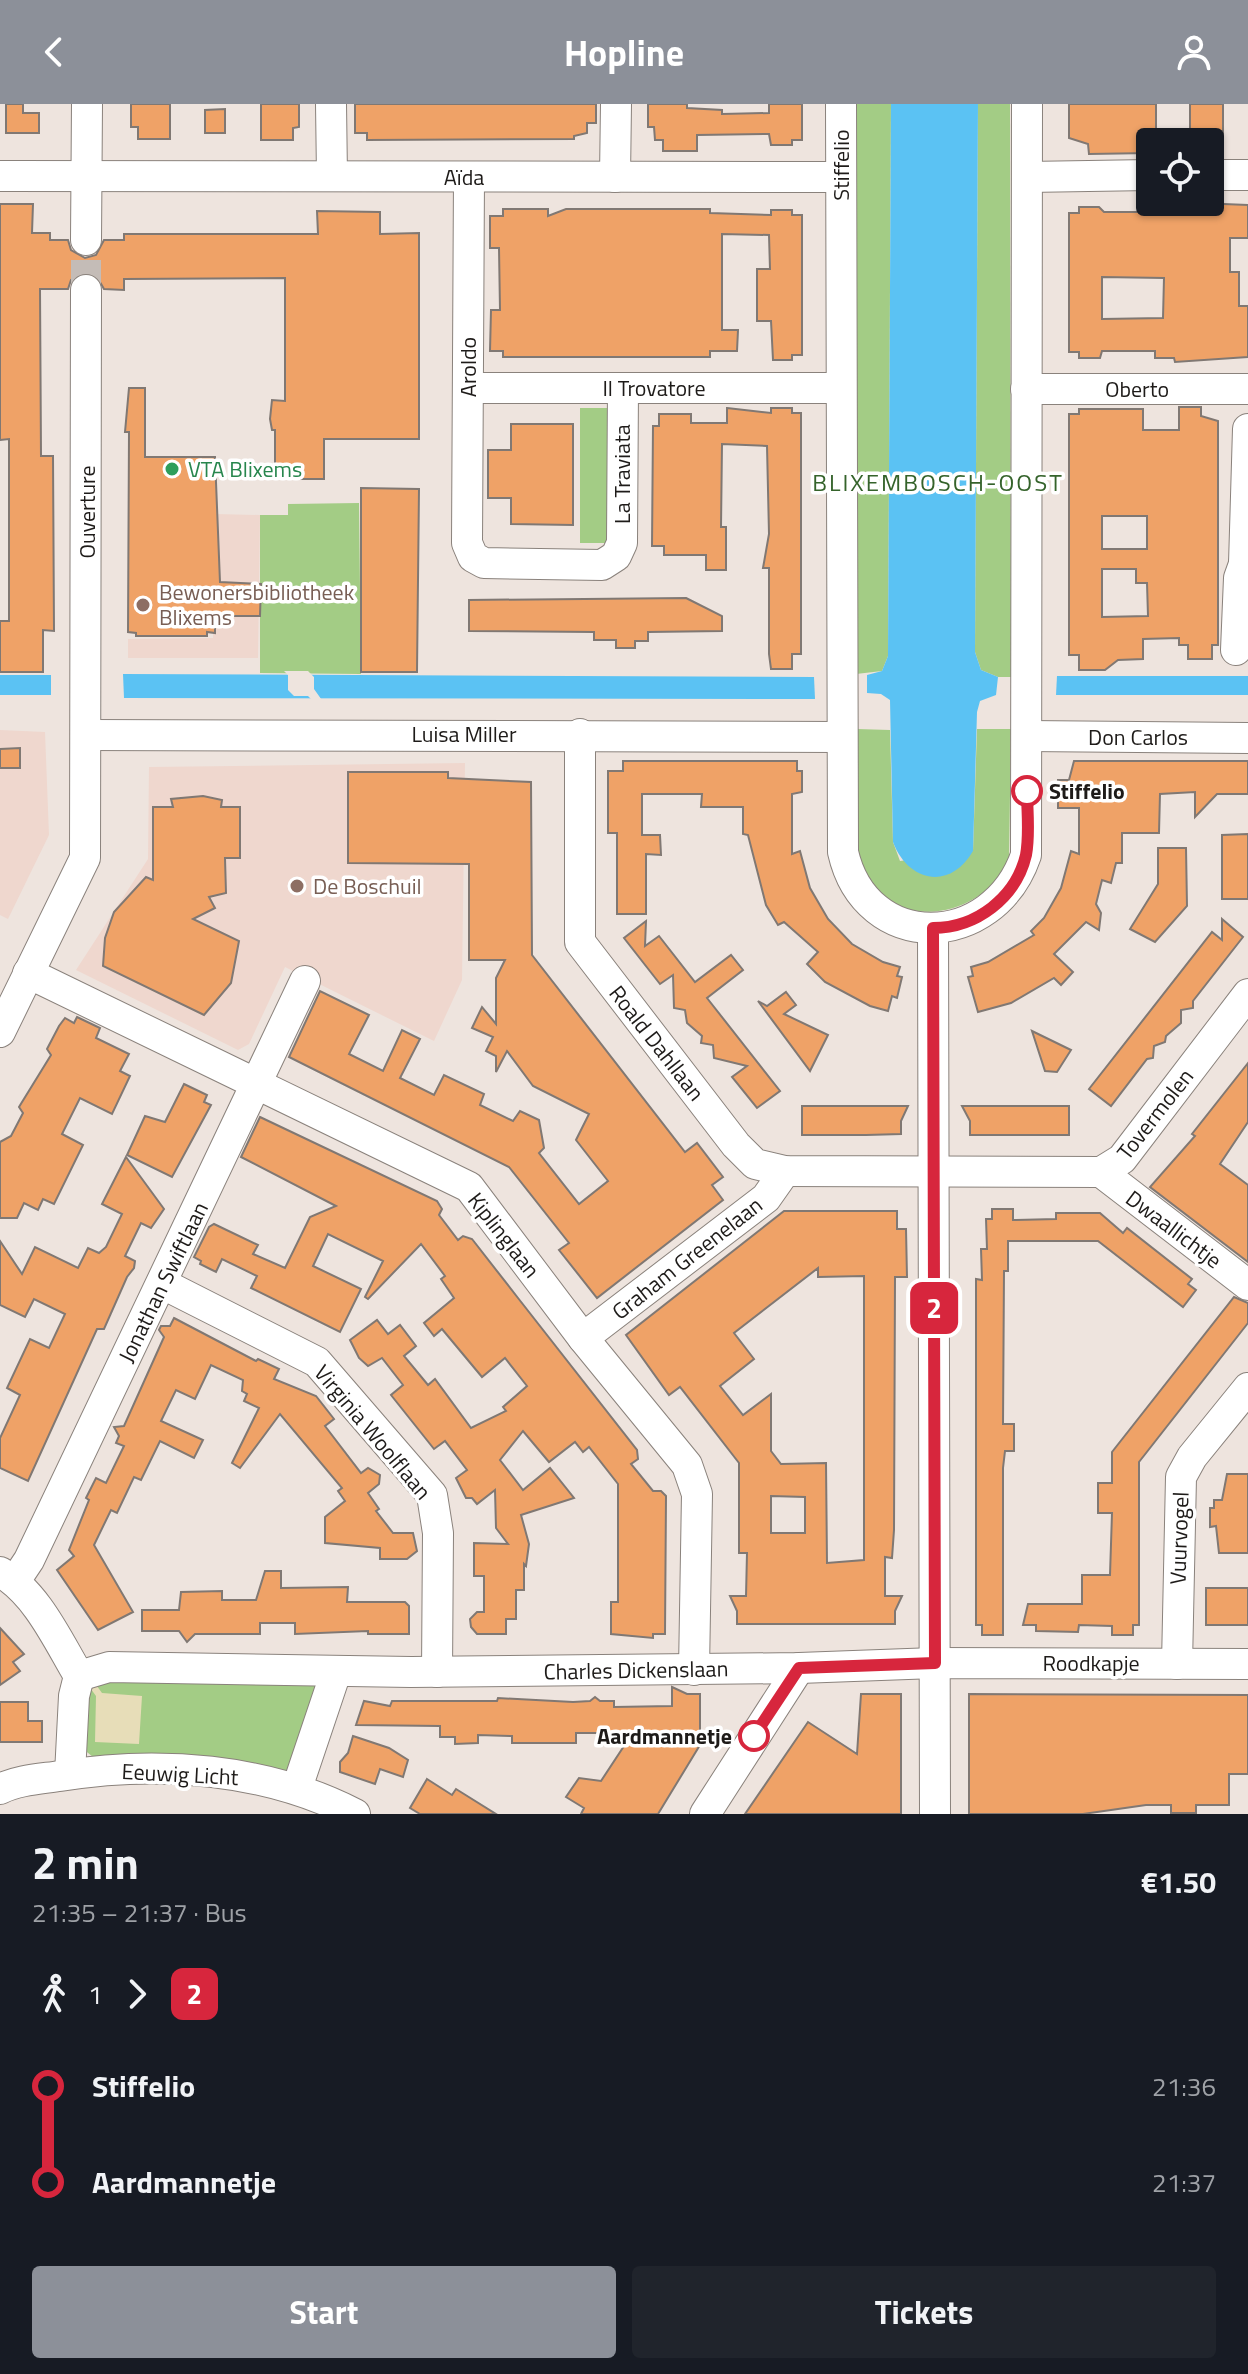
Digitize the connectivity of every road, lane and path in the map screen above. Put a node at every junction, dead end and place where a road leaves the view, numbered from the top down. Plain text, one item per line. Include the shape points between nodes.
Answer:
1 (87, 104) edge
2 (331, 104) edge
3 (616, 104) edge
4 (841, 104) edge
5 (1027, 104) edge
6 (1136, 175) edge
7 (1224, 175) edge
8 (1248, 175) edge
9 (0, 176) edge
10 (87, 176) junction
11 (332, 176) junction
12 (469, 177) junction
13 (615, 177) junction
14 (841, 177) junction
15 (1027, 177) junction
16 (86, 240) tunnel mouth
17 (86, 290) tunnel mouth
18 (468, 388) junction
19 (623, 388) junction
20 (841, 388) junction
21 (1026, 389) junction
22 (1248, 389) edge
23 (1248, 429) edge
24 (473, 557) joint
25 (1246, 564) edge
26 (1236, 650) dead end
27 (580, 734) junction
28 (87, 735) junction
29 (1027, 736) junction
30 (840, 737) junction
31 (1248, 738) edge
32 (933, 928) junction
33 (28, 973) junction
34 (305, 981) dead end
35 (1248, 994) edge
36 (0, 1032) edge
37 (256, 1084) junction
38 (785, 1171) junction
39 (933, 1172) junction
40 (1101, 1172) junction
41 (163, 1284) junction
42 (1248, 1285) edge
43 (583, 1338) junction
44 (1248, 1388) edge
45 (8, 1576) edge
46 (935, 1663) junction
47 (1177, 1664) junction
48 (1248, 1664) edge
49 (799, 1668) junction
50 (694, 1670) junction
51 (336, 1672) junction
52 (437, 1672) junction
53 (79, 1676) junction
54 (70, 1774) junction
55 (297, 1788) junction
56 (0, 1789) edge
57 (355, 1814) edge
58 (705, 1814) edge
59 (935, 1814) edge

1 - 10 street
2 - 11 street
3 - 13 street
4 - 14 street, Stiffelio
5 - 15 street, Stiffelio
6 - 15 street
7 - 8 street
9 - 10 street, Aïda
10 - 11 street, Aïda
10 - 16 street
11 - 12 street, Aïda
12 - 13 street, Aïda
12 - 18 street, Aroldo
13 - 14 street, Aïda
14 - 20 street, Stiffelio
15 - 21 street, Stiffelio
17 - 28 street, Ouverture
18 - 19 street, Il Trovatore
18 - 24 street, Aroldo via 467,543
19 - 20 street, Il Trovatore
19 - 24 street, La Traviata via 622,543 616,556 602,565 484,563
20 - 30 street, Stiffelio
21 - 22 street, Oberto
21 - 29 street, Stiffelio
23 - 25 street
25 - 26 street via 1239,578
27 - 28 street, Luisa Miller
27 - 30 street, Luisa Miller
27 - 38 street, Roald Dahllaan via 580,942 736,1145 755,1164
28 - 33 street, Ouverture via 85,858
29 - 31 street, Don Carlos
29 - 32 street, Stiffelio via 1027,843 1021,869 1007,894 988,911 957,926
30 - 32 street, Stiffelio via 840,822 849,875 880,911
32 - 39 street
33 - 36 street, Ouverture
33 - 37 street, Kiplinglaan
34 - 37 street, Jonathan Swiftlaan
35 - 40 street, Tovermolen via 1122,1159
37 - 41 street, Jonathan Swiftlaan
37 - 43 street, Kiplinglaan via 469,1187
38 - 39 street, Roald Dahllaan
38 - 43 street, Graham Greenelaan via 766,1198
39 - 40 street, Tovermolen
39 - 46 street
40 - 42 street, Dwaallichtje
41 - 45 street, Jonathan Swiftlaan via 29,1560
41 - 52 street, Virginia Woolflaan via 317,1362 432,1495 438,1533
43 - 50 street, Kiplinglaan via 687,1465 693,1480
44 - 47 street, Vuurvogel via 1181,1477
45 - 53 street
46 - 47 street, Roodkapje
46 - 49 street, Charles Dickenslaan
46 - 59 street
47 - 48 street, Roodkapje
49 - 50 street, Charles Dickenslaan
49 - 58 street
50 - 52 street, Charles Dickenslaan
51 - 52 street, Charles Dickenslaan
51 - 53 street, Charles Dickenslaan via 109,1667
51 - 55 street
53 - 54 street
54 - 55 street, Eeuwig Licht via 140,1768 218,1772
54 - 56 street, Eeuwig Licht
55 - 57 street, Eeuwig Licht

